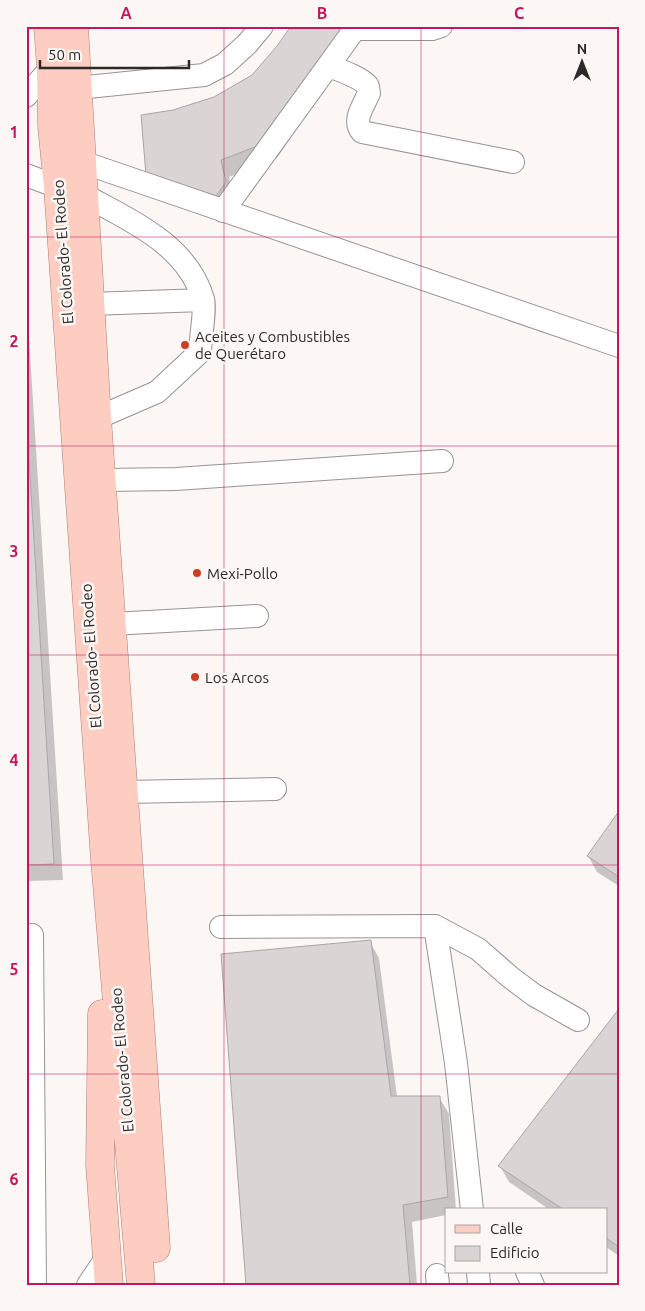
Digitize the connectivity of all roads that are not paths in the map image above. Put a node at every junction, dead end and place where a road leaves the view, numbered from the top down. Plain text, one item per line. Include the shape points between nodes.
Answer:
1 (48, 26) edge
2 (74, 26) edge
3 (262, 26) edge
4 (441, 26) edge
5 (356, 28) edge
6 (329, 66) junction
7 (51, 68) junction
8 (78, 88) junction
9 (26, 96) edge
10 (82, 162) junction
11 (513, 162) dead end
12 (26, 175) edge
13 (58, 187) junction
14 (84, 195) junction
15 (223, 211) junction
16 (203, 300) junction
17 (90, 304) junction
18 (619, 346) edge
19 (97, 418) junction
20 (442, 461) dead end
21 (102, 480) junction
22 (257, 616) dead end
23 (112, 624) junction
24 (275, 789) dead end
25 (124, 792) junction
26 (105, 860) junction
27 (435, 926) junction
28 (221, 927) dead end
29 (32, 936) dead end
30 (578, 1020) dead end
31 (472, 1208) edge
32 (107, 1257) junction
33 (35, 1285) edge
34 (88, 1285) edge
35 (109, 1285) edge
36 (141, 1285) edge
37 (159, 1285) edge

1 - 7 main road, El Colorado- El Rodeo
2 - 8 main road, El Colorado- El Rodeo
3 - 8 street via 225,64 204,75
4 - 5 street via 432,29
5 - 6 street
6 - 11 street via 366,84 369,93 358,119 362,132
6 - 15 street
7 - 9 street
7 - 13 main road, El Colorado- El Rodeo
8 - 10 main road, El Colorado- El Rodeo
10 - 14 main road, El Colorado- El Rodeo
10 - 15 street
12 - 13 street
13 - 26 main road, El Colorado- El Rodeo
14 - 16 street via 154,234 188,267
14 - 17 main road, El Colorado- El Rodeo
15 - 18 street
16 - 17 street
16 - 19 street via 200,352 157,392
17 - 19 main road, El Colorado- El Rodeo
19 - 21 main road, El Colorado- El Rodeo
20 - 21 street via 176,479
21 - 23 main road, El Colorado- El Rodeo
22 - 23 street
23 - 25 main road, El Colorado- El Rodeo
24 - 25 street
25 - 37 main road, El Colorado- El Rodeo
26 - 32 main road via 100,1165
26 - 36 main road, El Colorado- El Rodeo
27 - 28 street
27 - 30 street via 478,949 510,977
27 - 31 street via 456,1063
29 - 33 street
32 - 34 street
32 - 35 main road

